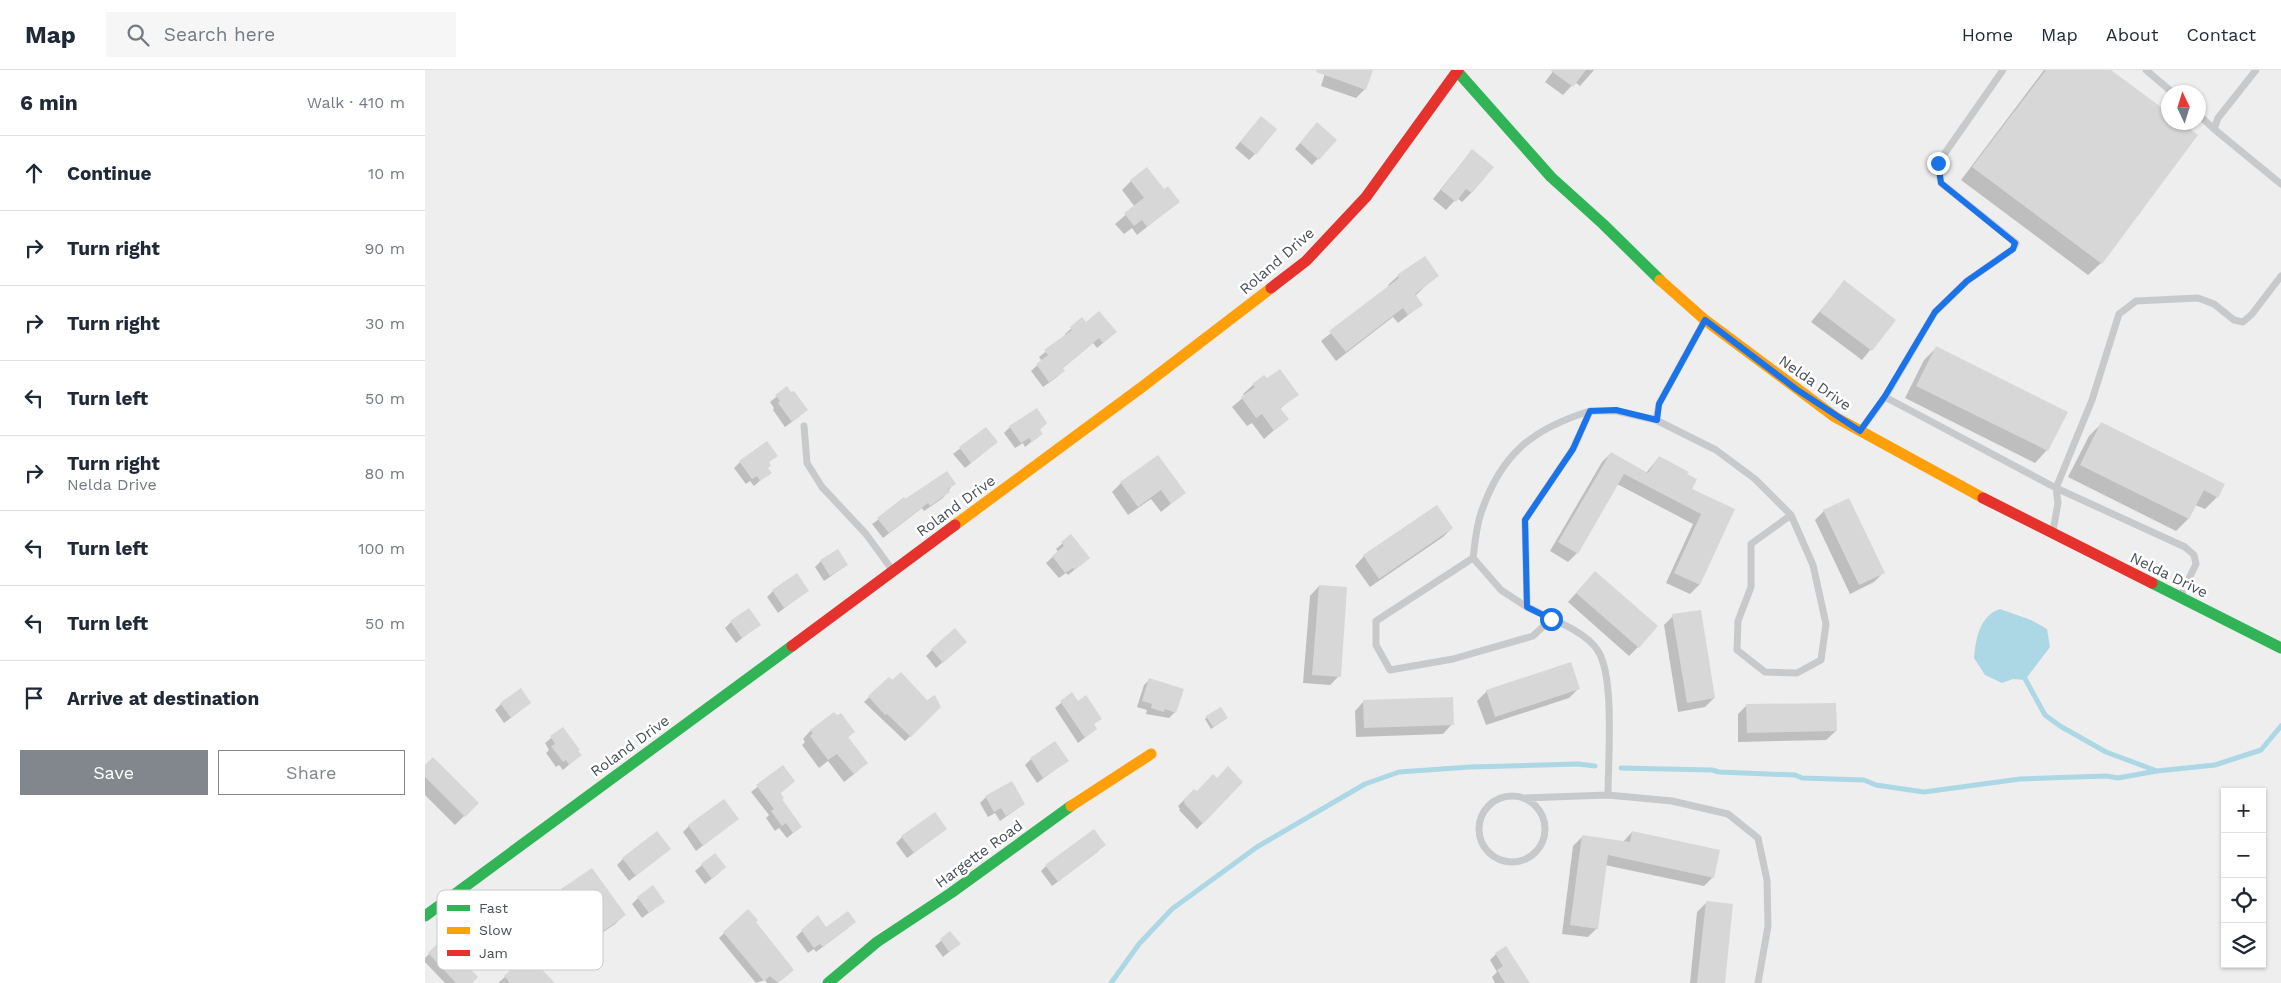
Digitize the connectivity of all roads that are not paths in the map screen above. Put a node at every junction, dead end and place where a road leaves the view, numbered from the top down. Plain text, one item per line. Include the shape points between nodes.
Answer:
1 (2003, 70) edge
2 (2146, 70) edge
3 (2256, 70) edge
4 (1458, 71) edge
5 (2164, 85) edge
6 (2206, 122) edge
7 (2214, 129) junction
8 (2281, 184) edge
9 (2281, 276) edge
10 (1705, 320) junction
11 (1885, 396) junction
12 (1590, 411) junction
13 (1657, 420) junction
14 (804, 426) dead end
15 (1860, 431) junction
16 (2056, 488) junction
17 (1791, 515) junction
18 (2052, 534) junction
19 (1473, 558) junction
20 (893, 571) junction
21 (2180, 597) junction
22 (1527, 607) junction
23 (1551, 619) junction
24 (2281, 648) edge
25 (1151, 754) dead end
26 (1608, 795) junction
27 (1522, 798) junction
28 (460, 890) edge
29 (437, 907) edge
30 (425, 916) edge
31 (828, 983) edge
32 (1758, 983) edge

1 - 11 lane via 1938,163 1941,183 2015,243 2013,249 1967,281 1935,312
2 - 5 lane
3 - 7 lane via 2217,118
4 - 10 street, Nelda Drive via 1551,177
4 - 20 street, Roland Drive via 1366,196 1306,261 1142,388
6 - 7 lane
7 - 8 lane
9 - 16 lane via 2243,322 2198,298 2136,300 2119,314 2092,400
10 - 13 lane via 1659,404
10 - 15 street, Nelda Drive via 1796,389
11 - 15 lane
11 - 16 lane
12 - 13 lane via 1616,410
12 - 19 lane via 1543,430 1520,446 1496,476 1480,514
12 - 22 lane via 1573,449 1525,520
13 - 17 lane via 1716,450 1755,479
14 - 20 lane via 807,463 822,487 866,534
15 - 18 street, Nelda Drive
16 - 18 lane via 2058,503
16 - 21 lane via 2194,554 2196,564
17 - 17 lane via 1813,565 1826,624 1821,660 1797,673 1765,672 1737,650 1738,621 1751,587 1751,544
18 - 21 street, Nelda Drive
19 - 22 lane via 1501,590
19 - 23 lane via 1375,621 1376,645 1390,670 1453,659 1533,636
20 - 28 street, Roland Drive
21 - 24 street, Nelda Drive
22 - 23 lane
23 - 26 lane via 1580,634 1598,650 1607,678
25 - 31 street, Hargette Road via 877,942
26 - 27 lane
26 - 32 lane via 1672,801 1728,814 1759,838 1767,880 1768,926
27 - 27 lane via 1512,796 1496,800 1484,810 1480,820 1478,830 1485,850 1503,861 1525,860 1535,853 1545,833 1540,811
29 - 30 street, Roland Drive

